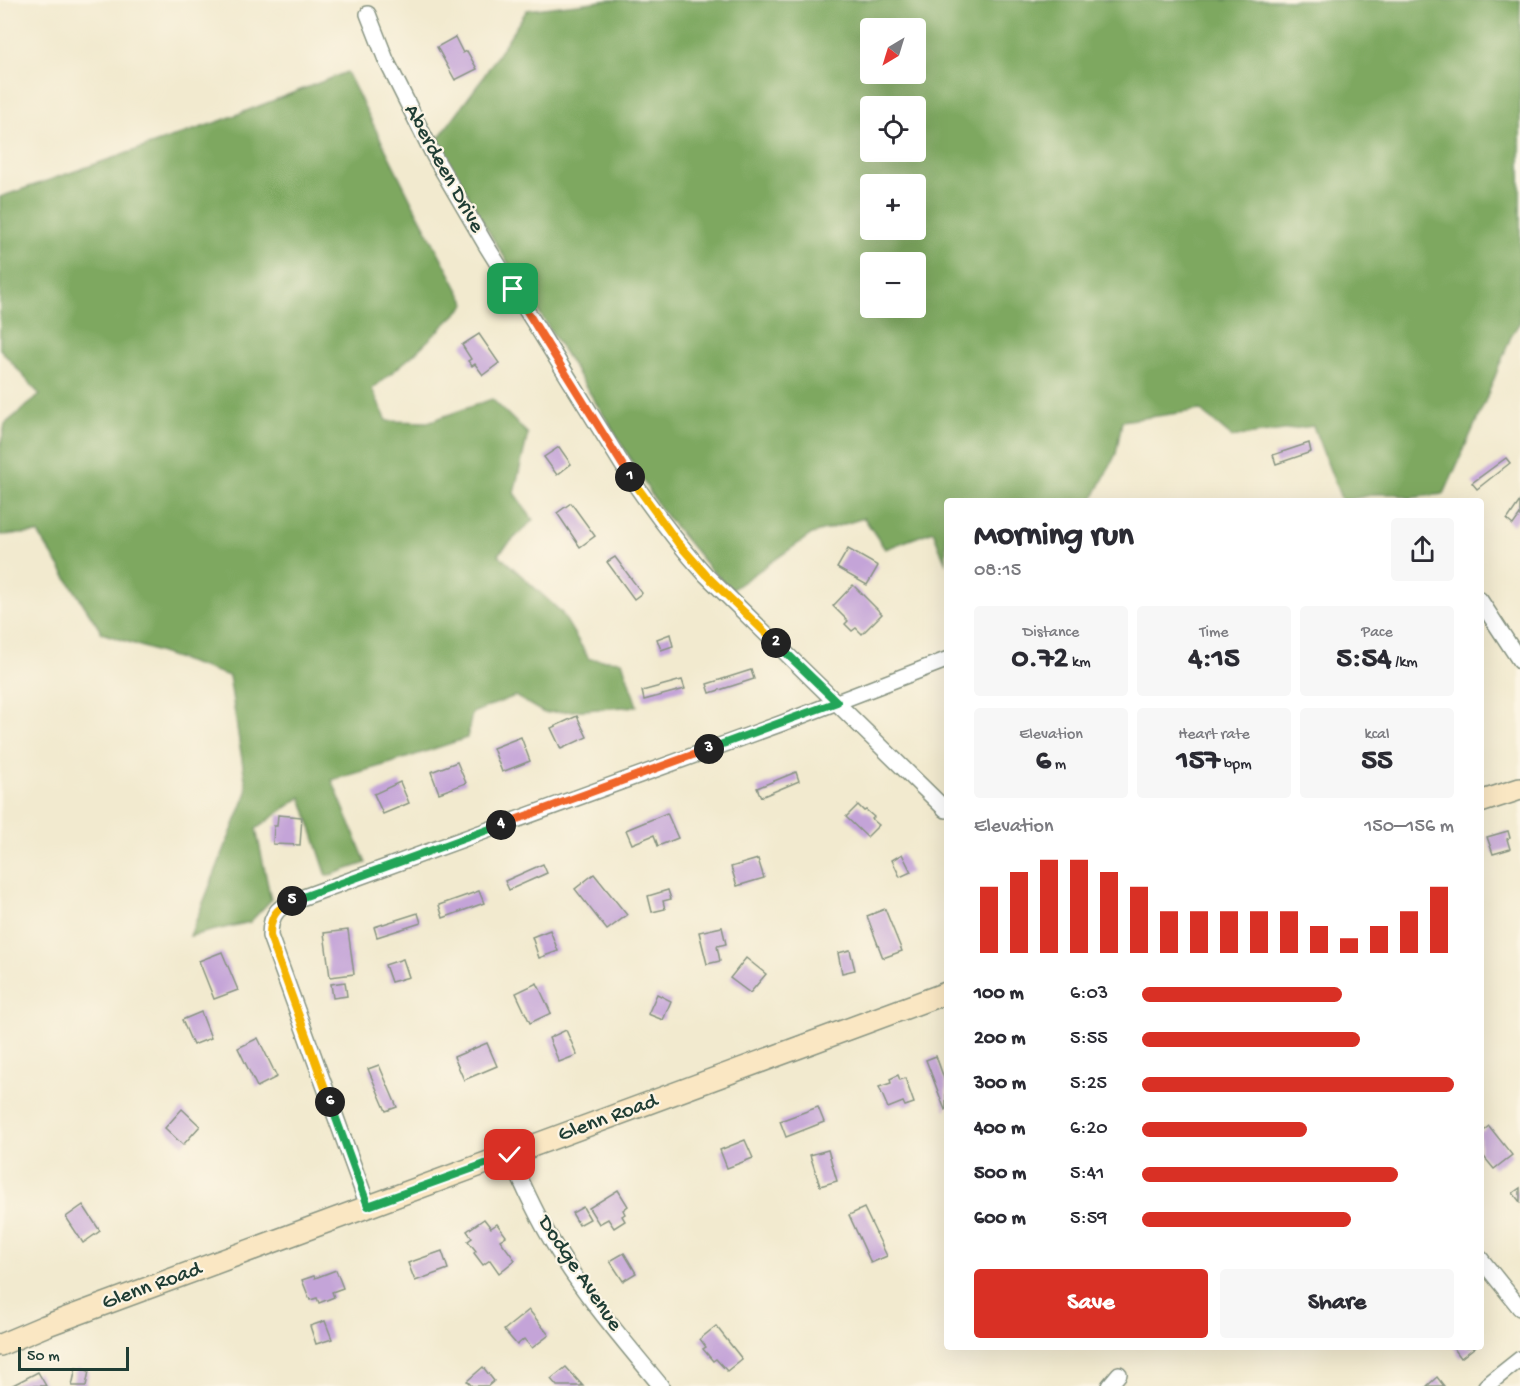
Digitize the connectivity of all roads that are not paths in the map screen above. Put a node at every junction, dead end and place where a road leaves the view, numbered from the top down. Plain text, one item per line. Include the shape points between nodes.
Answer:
1 (368, 14) dead end
2 (1484, 606) edge
3 (944, 661) edge
4 (1520, 661) edge
5 (837, 702) junction
6 (1520, 789) edge
7 (1484, 801) edge
8 (944, 808) edge
9 (944, 994) edge
10 (510, 1155) junction
11 (368, 1206) junction
12 (1484, 1263) edge
13 (1520, 1308) edge
14 (0, 1345) edge
15 (1520, 1359) edge
16 (1119, 1374) dead end
17 (661, 1386) edge
18 (1109, 1386) edge
19 (1486, 1386) edge

1 - 5 street, Aberdeen Drive via 386,60 434,156 630,477 706,575
2 - 4 street
3 - 5 street
5 - 8 street, Aberdeen Drive
5 - 11 street via 279,909 270,924 270,936
6 - 7 street
9 - 10 street, Glenn Road
10 - 11 street, Glenn Road
10 - 17 street, Dodge Avenue via 555,1247
11 - 14 street, Glenn Road
12 - 13 street
15 - 19 street
16 - 18 street

